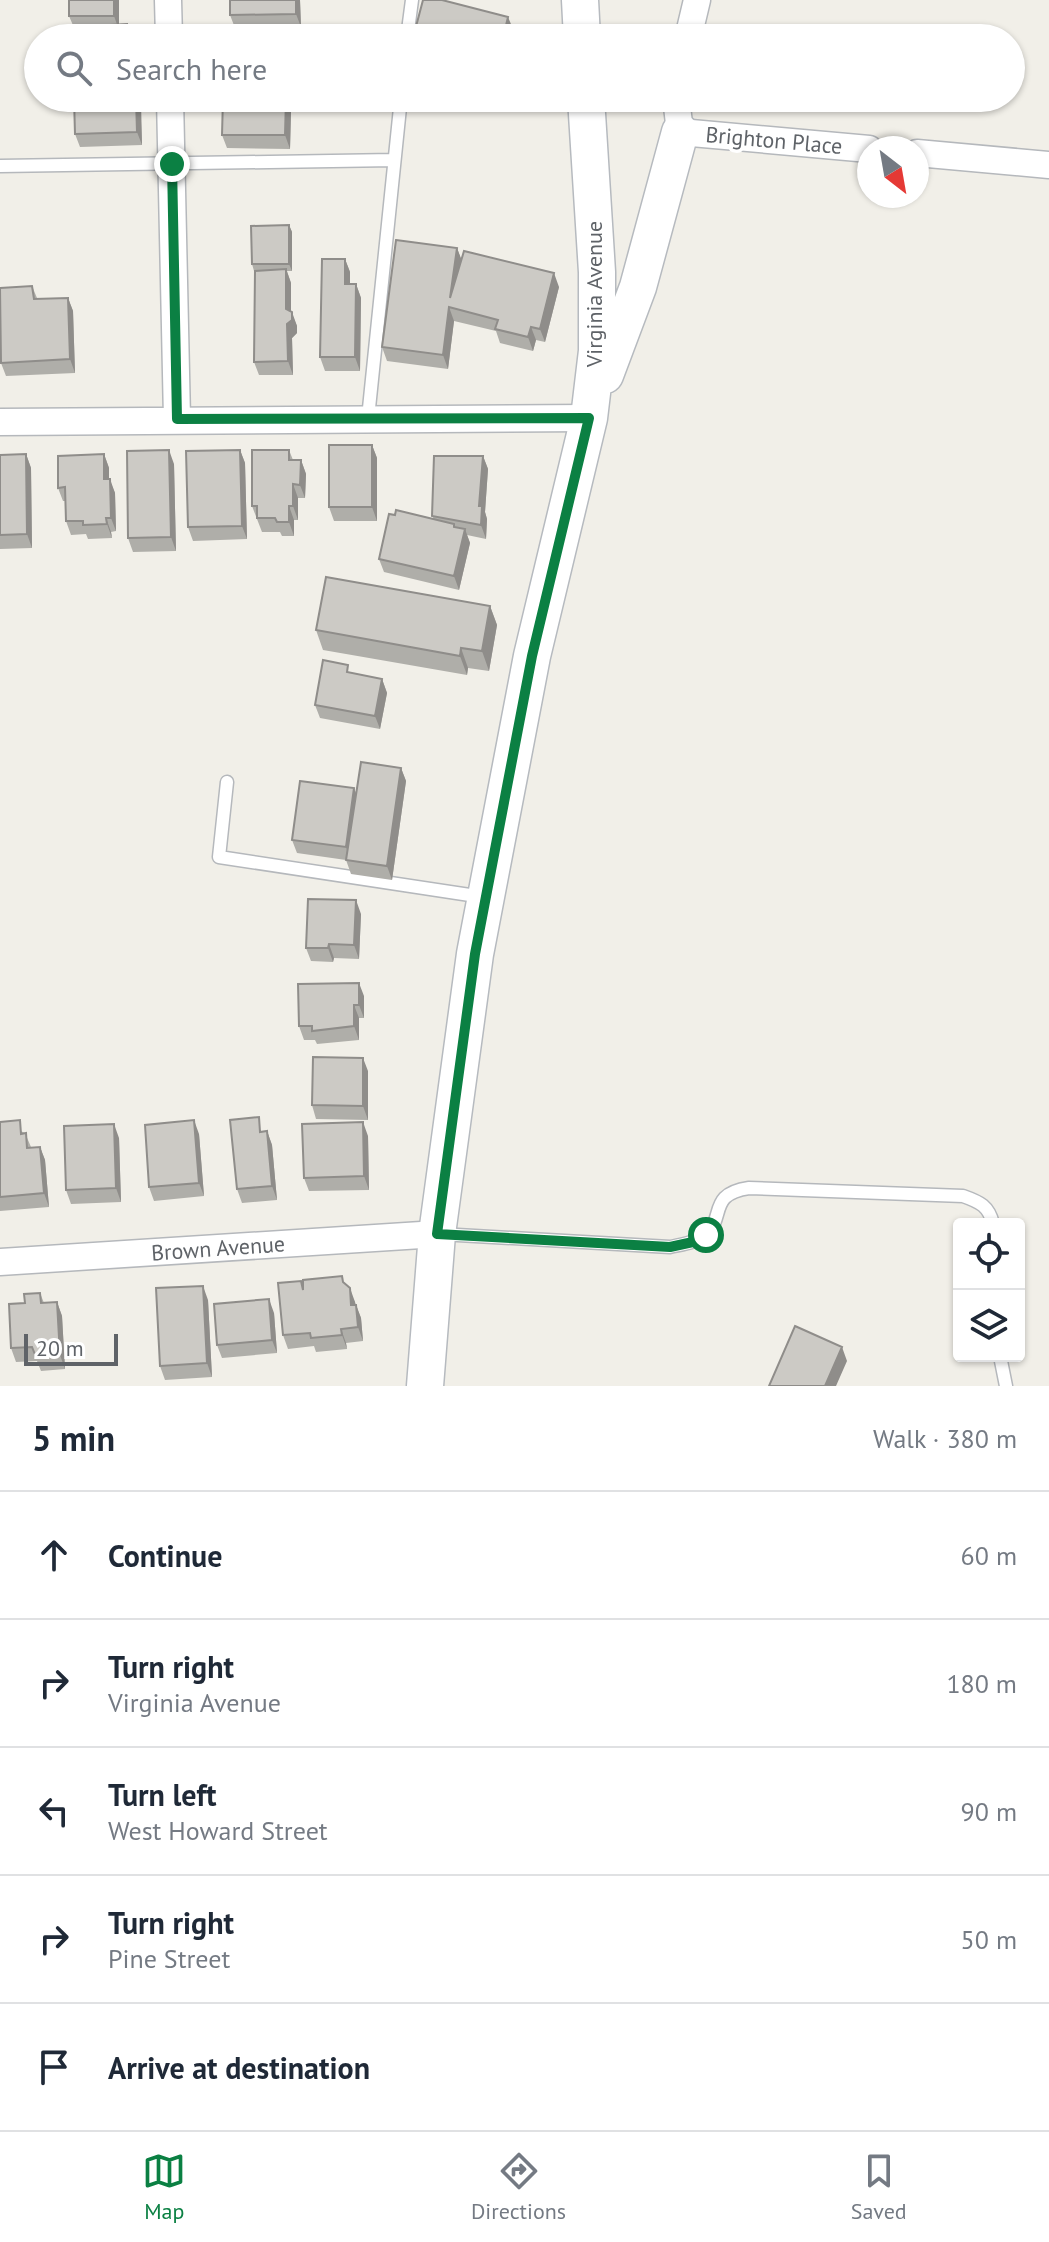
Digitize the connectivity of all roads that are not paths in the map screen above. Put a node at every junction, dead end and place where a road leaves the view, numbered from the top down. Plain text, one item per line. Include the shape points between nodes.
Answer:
1 (168, 0) edge
2 (412, 0) edge
3 (580, 0) edge
4 (697, 0) edge
5 (169, 24) edge
6 (409, 24) edge
7 (581, 24) edge
8 (691, 24) edge
9 (170, 112) edge
10 (399, 112) edge
11 (587, 112) edge
12 (678, 115) edge
13 (857, 147) edge
14 (929, 154) edge
15 (394, 160) junction
16 (172, 164) junction
17 (1049, 165) edge
18 (0, 166) edge
19 (368, 418) junction
20 (589, 418) junction
21 (177, 419) junction
22 (0, 422) edge
23 (227, 782) dead end
24 (486, 898) junction
25 (991, 1218) edge
26 (437, 1234) junction
27 (0, 1262) edge
28 (1001, 1362) edge
29 (425, 1386) edge
30 (1006, 1386) edge

1 - 5 street
2 - 6 lane
3 - 7 main road
4 - 8 street
9 - 16 street
10 - 15 lane
11 - 20 main road, Virginia Avenue via 597,288
12 - 13 street, Brighton Place
12 - 20 main road via 638,287
14 - 17 street
15 - 16 lane
15 - 19 lane
16 - 18 lane
16 - 21 street
19 - 20 street
19 - 21 street
20 - 24 main road, Virginia Avenue via 532,656
21 - 22 street
23 - 24 lane via 219,857
24 - 26 main road, Virginia Avenue
25 - 26 lane via 981,1202 963,1196 749,1188 726,1197 706,1235 670,1247
26 - 27 street, Brown Avenue
26 - 29 main road, Virginia Avenue
28 - 30 lane

